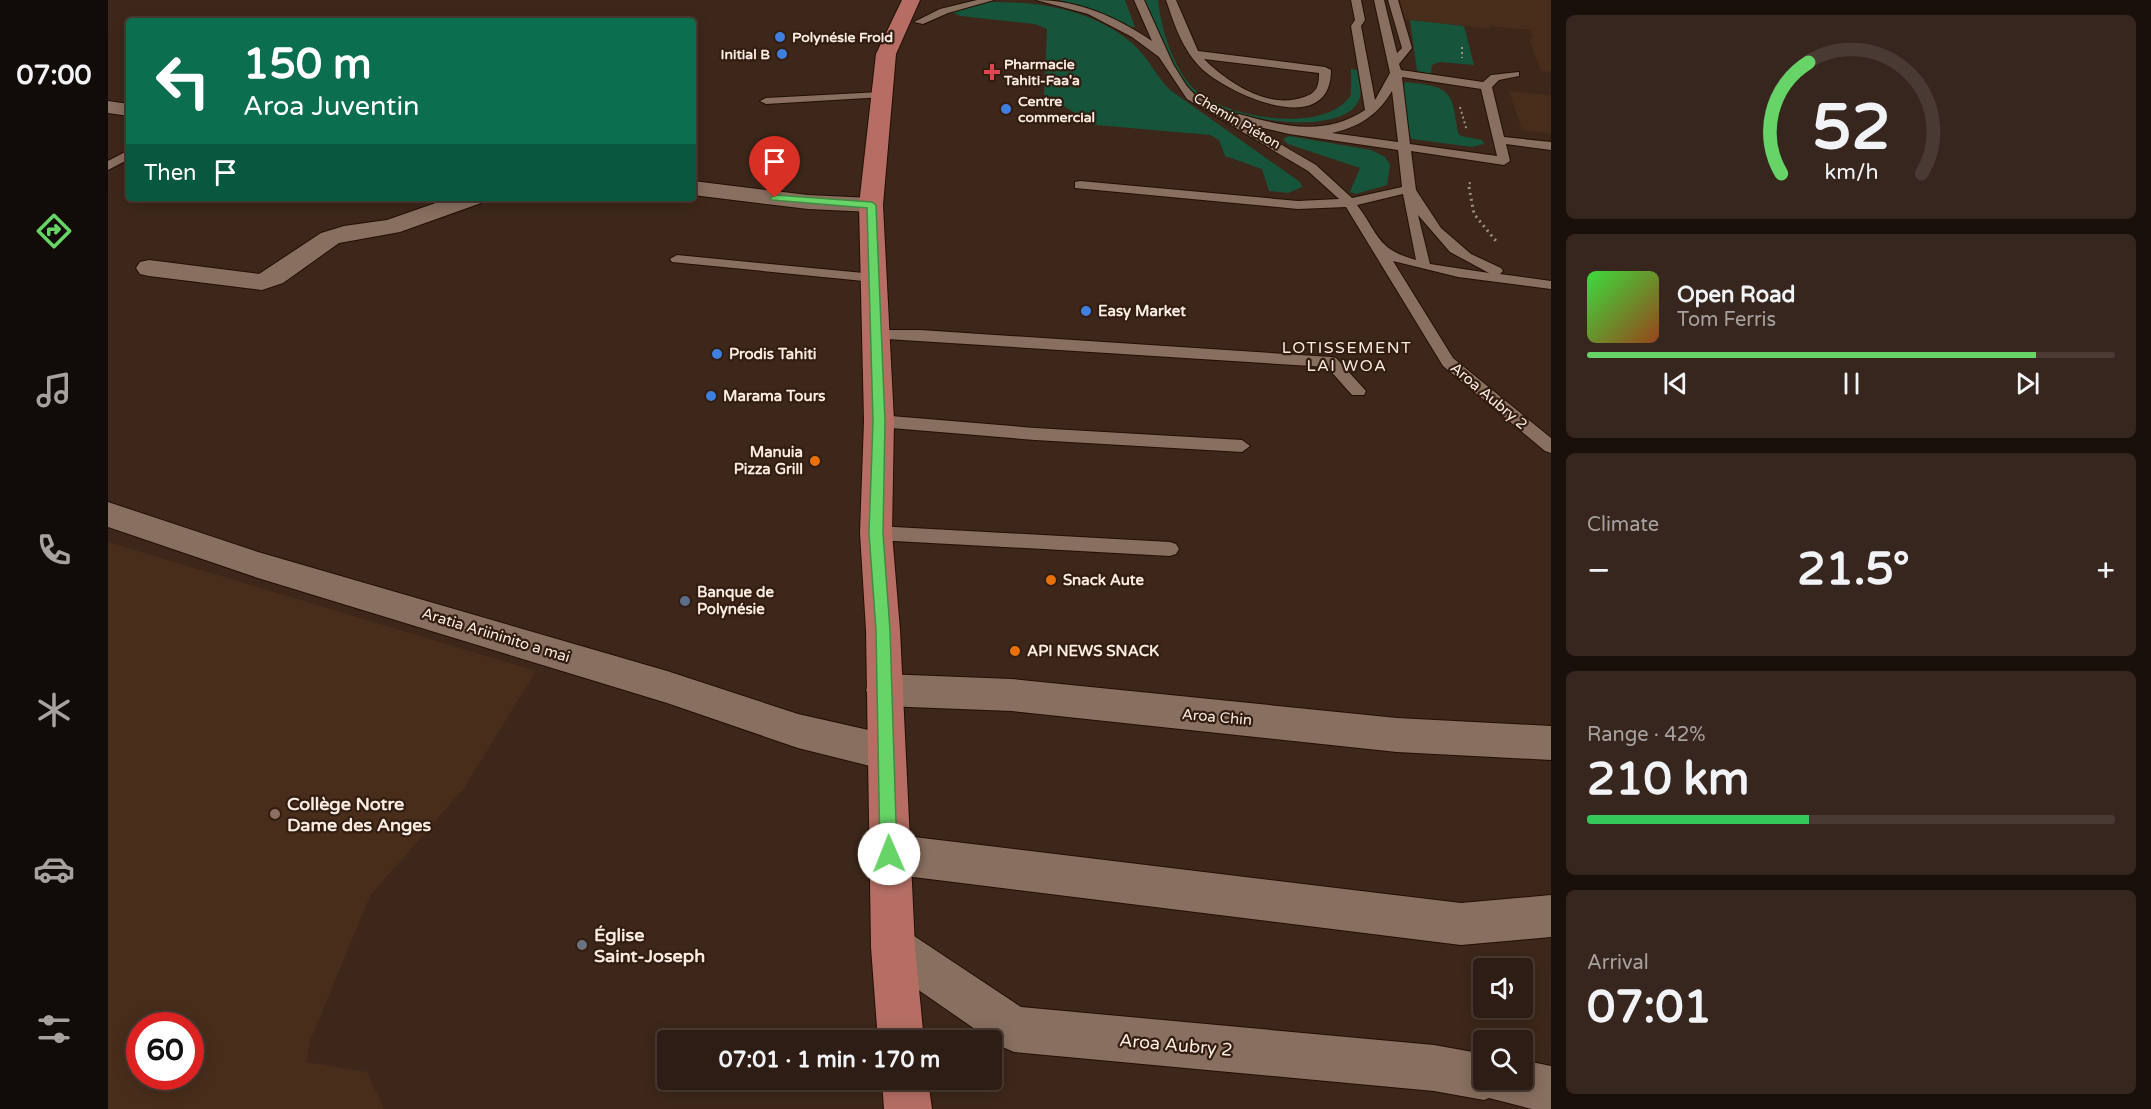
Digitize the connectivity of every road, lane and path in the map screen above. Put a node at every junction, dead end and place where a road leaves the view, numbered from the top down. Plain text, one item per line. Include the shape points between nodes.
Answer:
1 (933, 0) edge
2 (989, 0) edge
3 (1041, 0) edge
4 (1139, 0) edge
5 (1171, 0) edge
6 (1356, 0) edge
7 (1379, 0) edge
8 (1393, 0) edge
9 (911, 7) edge
10 (1360, 20) junction
11 (1194, 54) junction
12 (1164, 55) junction
13 (1395, 69) junction
14 (1515, 74) dead end
15 (883, 84) junction
16 (1486, 86) junction
17 (1191, 97) junction
18 (1382, 100) junction
19 (766, 101) dead end
20 (108, 106) edge
21 (126, 109) edge
22 (1371, 111) junction
23 (1295, 131) junction
24 (1499, 140) junction
25 (1551, 146) edge
26 (1405, 148) junction
27 (126, 156) edge
28 (108, 166) edge
29 (1080, 185) dead end
30 (696, 188) edge
31 (1409, 189) junction
32 (465, 201) edge
33 (1349, 203) junction
34 (872, 205) junction
35 (1377, 248) junction
36 (677, 259) dead end
37 (1424, 266) junction
38 (149, 268) dead end
39 (874, 278) junction
40 (1518, 280) junction
41 (1551, 285) edge
42 (876, 335) junction
43 (1358, 391) dead end
44 (879, 421) junction
45 (1242, 446) dead end
46 (1551, 447) edge
47 (108, 514) edge
48 (876, 533) junction
49 (1170, 549) dead end
50 (884, 690) junction
51 (1551, 744) edge
52 (886, 752) junction
53 (889, 854) junction
54 (1551, 916) edge
55 (893, 947) junction
56 (899, 1030) edge
57 (1473, 1075) edge
58 (1533, 1086) edge
59 (1551, 1089) edge
60 (906, 1090) edge
61 (908, 1109) edge

1 - 9 main road
2 - 9 lane via 944,11
3 - 12 lane via 1071,5 1111,19
4 - 12 lane
5 - 11 lane
6 - 10 lane
7 - 13 lane
8 - 13 lane via 1407,48
9 - 15 main road via 905,56
10 - 18 lane via 1368,28
10 - 22 lane via 1356,26
11 - 11 lane via 1325,70 1323,92 1299,104 1273,102 1236,89
12 - 17 lane via 1177,82
13 - 16 lane
13 - 18 lane
13 - 26 lane
14 - 16 lane via 1495,76
15 - 19 lane
15 - 34 main road
16 - 24 lane
17 - 23 lane via 1246,121
17 - 33 lane, Aroa Aubry 2 via 1312,168
18 - 22 lane
20 - 21 street
22 - 23 lane via 1343,127
23 - 26 lane
24 - 25 lane
24 - 26 lane via 1504,160
26 - 31 lane
27 - 28 lane
29 - 33 lane via 1298,205
30 - 34 street via 807,202
31 - 33 lane
31 - 37 lane
31 - 40 lane via 1448,246 1486,268
32 - 38 street via 391,227 330,238 262,282
33 - 35 lane, Aroa Aubry 2
34 - 39 main road
35 - 37 lane
35 - 46 lane, Aroa Aubry 2 via 1448,363
36 - 39 lane
37 - 40 lane
39 - 42 main road
40 - 41 lane
42 - 43 lane via 920,334 1331,362
42 - 44 main road
44 - 45 lane
44 - 48 main road
47 - 52 street, Aratia Ariininito a mai via 258,565 668,687 798,731
48 - 49 lane
48 - 50 main road
50 - 51 street, Aroa Chin via 1012,695 1397,735
50 - 52 main road
52 - 53 main road
53 - 54 street via 1461,924
53 - 55 main road
55 - 56 main road
55 - 57 street, Aroa Aubry 2 via 1014,1029 1434,1068
58 - 59 street
60 - 61 main road

